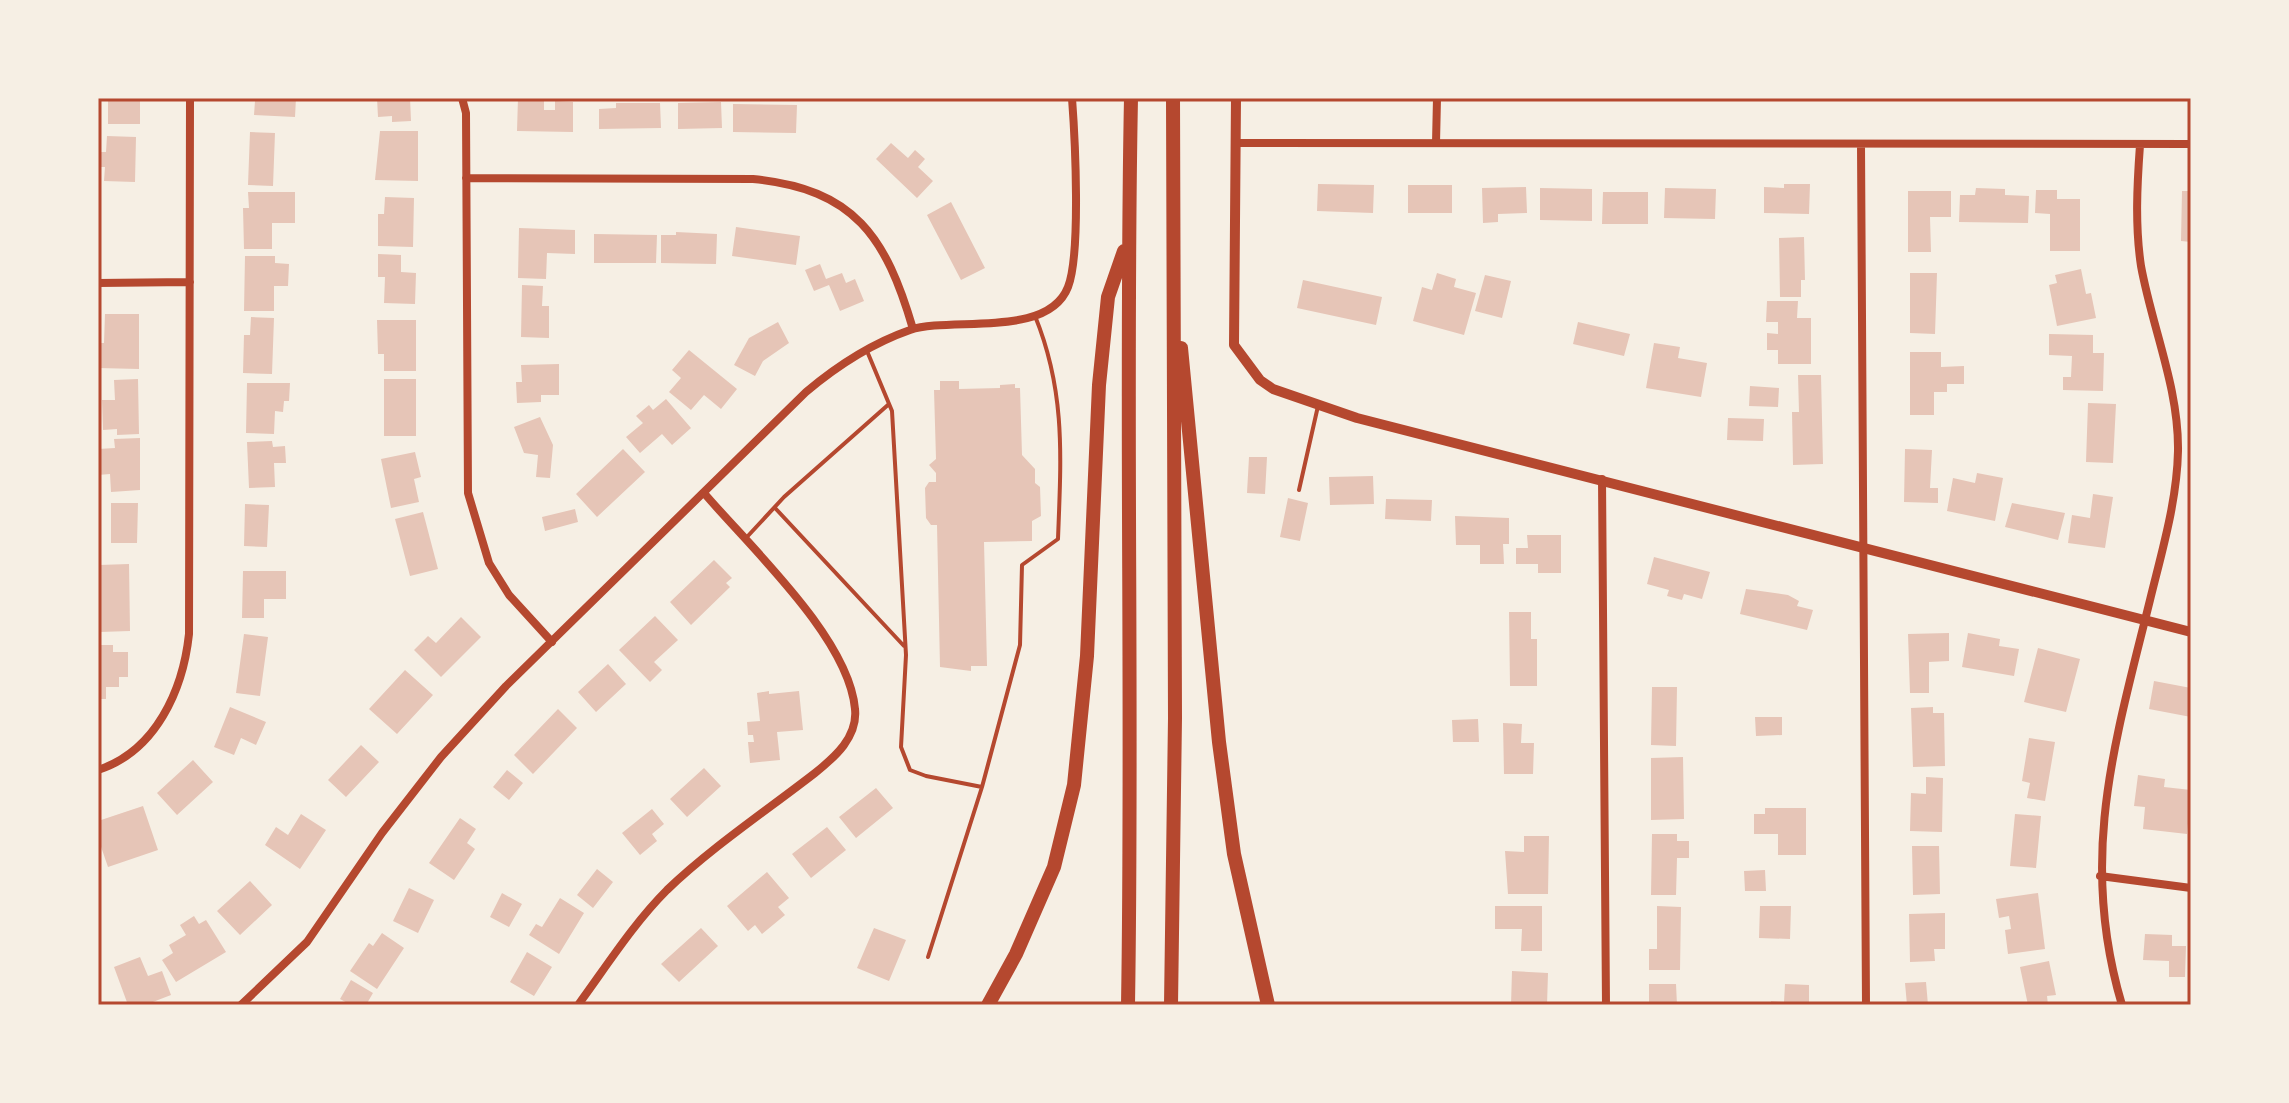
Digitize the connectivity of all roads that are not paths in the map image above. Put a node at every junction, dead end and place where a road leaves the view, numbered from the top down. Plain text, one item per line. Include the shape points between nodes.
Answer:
1 (190, 98) edge
2 (462, 98) edge
3 (1072, 98) edge
4 (1131, 98) edge
5 (1173, 98) edge
6 (1236, 98) edge
7 (1437, 98) edge
8 (1236, 143) junction
9 (1436, 143) junction
10 (2191, 144) edge
11 (1861, 145) junction
12 (2140, 145) junction
13 (466, 178) junction
14 (1128, 239) junction
15 (1172, 262) junction
16 (190, 282) junction
17 (98, 283) edge
18 (1035, 315) junction
19 (913, 329) junction
20 (866, 349) junction
21 (889, 404) junction
22 (1318, 406) junction
23 (1602, 479) junction
24 (1299, 490) dead end
25 (704, 493) junction
26 (775, 508) junction
27 (744, 540) junction
28 (1863, 547) junction
29 (2145, 620) junction
30 (2191, 632) edge
31 (552, 642) junction
32 (905, 648) junction
33 (98, 770) edge
34 (982, 787) junction
35 (2100, 876) junction
36 (2191, 888) edge
37 (928, 957) dead end
38 (241, 1005) edge
39 (578, 1005) edge
40 (988, 1005) edge
41 (1128, 1005) edge
42 (1171, 1005) edge
43 (1268, 1005) edge
44 (1606, 1005) edge
45 (1866, 1005) edge
46 (2122, 1005) edge

1 - 16 street
2 - 13 street
3 - 18 street via 1074,239 1068,288
4 - 14 highway
5 - 15 highway
6 - 8 street
7 - 9 street
8 - 9 street
8 - 22 street via 1234,345 1260,380
9 - 11 street
10 - 12 street
11 - 12 street
11 - 28 street
12 - 29 street via 2138,241 2175,410 2178,449 2168,527
13 - 19 street via 786,182 846,209 870,232 890,260
13 - 31 street via 468,493 489,563 509,595
14 - 40 highway via 1108,297 1100,370 1087,656 1074,785 1054,867
14 - 41 highway
15 - 42 highway
15 - 43 highway via 1219,742 1234,854
16 - 17 street
16 - 33 street via 185,668 157,726 134,749
18 - 19 street
18 - 34 lane via 1056,380 1060,413 1058,539 1022,565 1020,645
19 - 20 street
20 - 21 lane
20 - 25 street via 806,392
21 - 26 lane
21 - 32 lane
22 - 23 street
22 - 24 lane
23 - 28 street
23 - 44 street
25 - 27 street
25 - 31 street
26 - 27 lane
26 - 32 lane
27 - 39 street via 821,628 839,657 856,711 852,732 826,764 667,890
28 - 29 street
28 - 45 street
29 - 30 street
29 - 35 street via 2106,787
31 - 38 street via 441,757 307,942
32 - 34 lane via 901,747 910,770
34 - 37 lane
35 - 36 street
35 - 46 street via 2112,971

